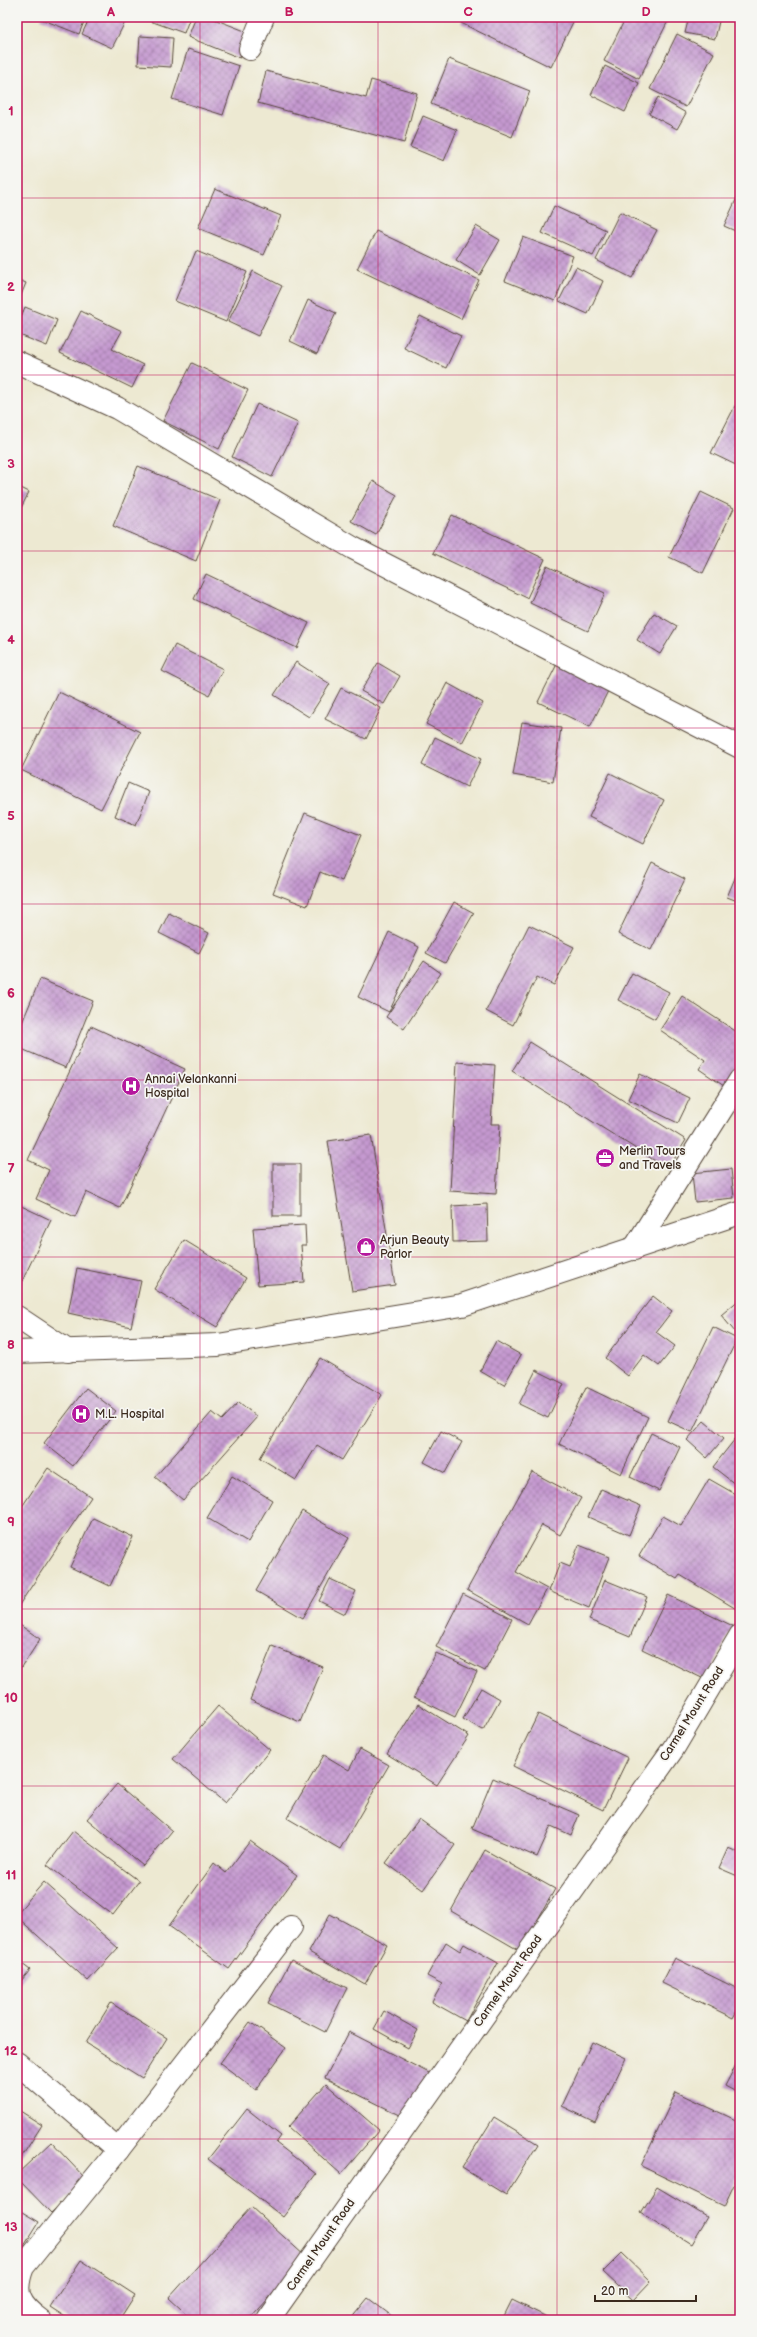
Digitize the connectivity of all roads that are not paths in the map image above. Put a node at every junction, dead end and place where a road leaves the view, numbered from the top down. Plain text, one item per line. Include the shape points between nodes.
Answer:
1 (263, 17) edge
2 (250, 49) dead end
3 (17, 362) edge
4 (740, 747) edge
5 (740, 1080) edge
6 (740, 1213) edge
7 (634, 1249) junction
8 (17, 1317) edge
9 (68, 1351) junction
10 (17, 1352) edge
11 (740, 1636) edge
12 (291, 1927) dead end
13 (17, 2063) edge
14 (118, 2150) junction
15 (40, 2320) edge
16 (268, 2320) edge

1 - 2 street
3 - 4 street via 117,408 353,548
5 - 7 street
6 - 7 street
7 - 9 street via 462,1304 218,1345
8 - 9 street
9 - 10 street
11 - 16 street, Carmel Mount Road via 673,1749
12 - 14 street
13 - 14 street
14 - 15 street via 23,2268 19,2278 20,2300 27,2311

